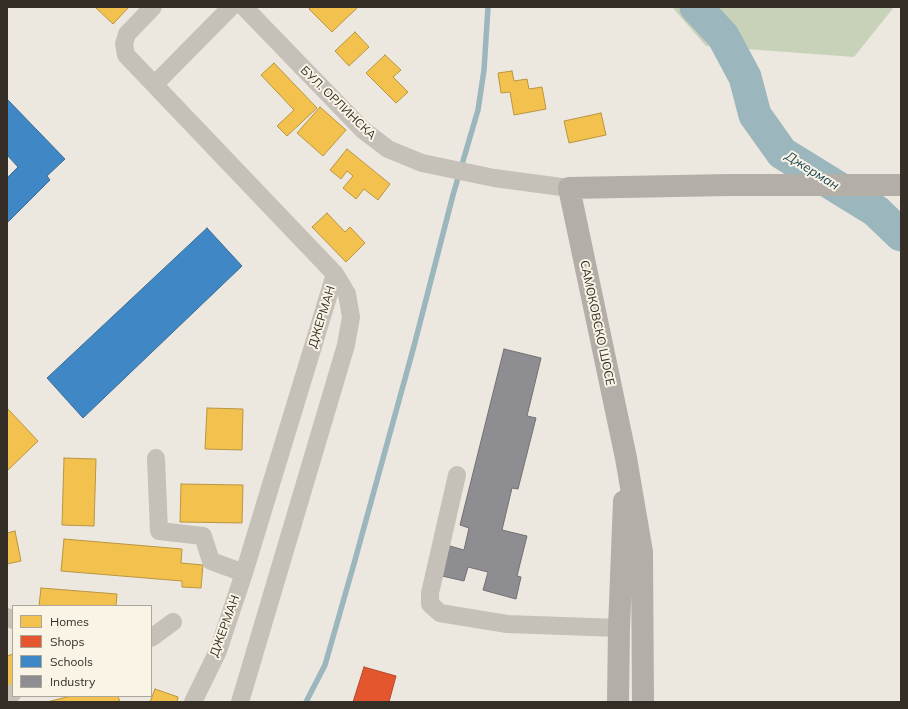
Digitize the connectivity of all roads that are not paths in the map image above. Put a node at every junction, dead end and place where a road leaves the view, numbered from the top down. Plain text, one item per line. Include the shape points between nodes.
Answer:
1 (153, 7) edge
2 (231, 7) edge
3 (244, 7) edge
4 (155, 84) junction
5 (901, 184) edge
6 (569, 188) junction
7 (335, 274) junction
8 (156, 458) dead end
9 (626, 458) junction
10 (457, 475) dead end
11 (244, 573) junction
12 (173, 622) dead end
13 (619, 628) junction
14 (152, 637) edge
15 (193, 702) edge
16 (240, 702) edge
17 (618, 702) edge
18 (643, 702) edge

1 - 4 street, ДЖЕРМАН via 127,34 124,44 126,55
2 - 4 street
3 - 6 street, БУЛ. ОРЛИНСКА via 363,130 388,149 422,163 494,178
4 - 7 street, ДЖЕРМАН
5 - 6 main road
6 - 9 main road, САМОКОВСКО ШОСЕ
7 - 11 street, ДЖЕРМАН
7 - 16 street via 347,294 351,316 346,345
8 - 11 street via 159,531 203,536 211,561
9 - 13 main road, САМОКОВСКО ШОСЕ
9 - 18 main road, САМОКОВСКО ШОСЕ via 642,552
10 - 13 street via 430,593 430,604 440,613 507,624
11 - 15 street, ДЖЕРМАН via 218,651
12 - 14 street
13 - 17 main road, САМОКОВСКО ШОСЕ

